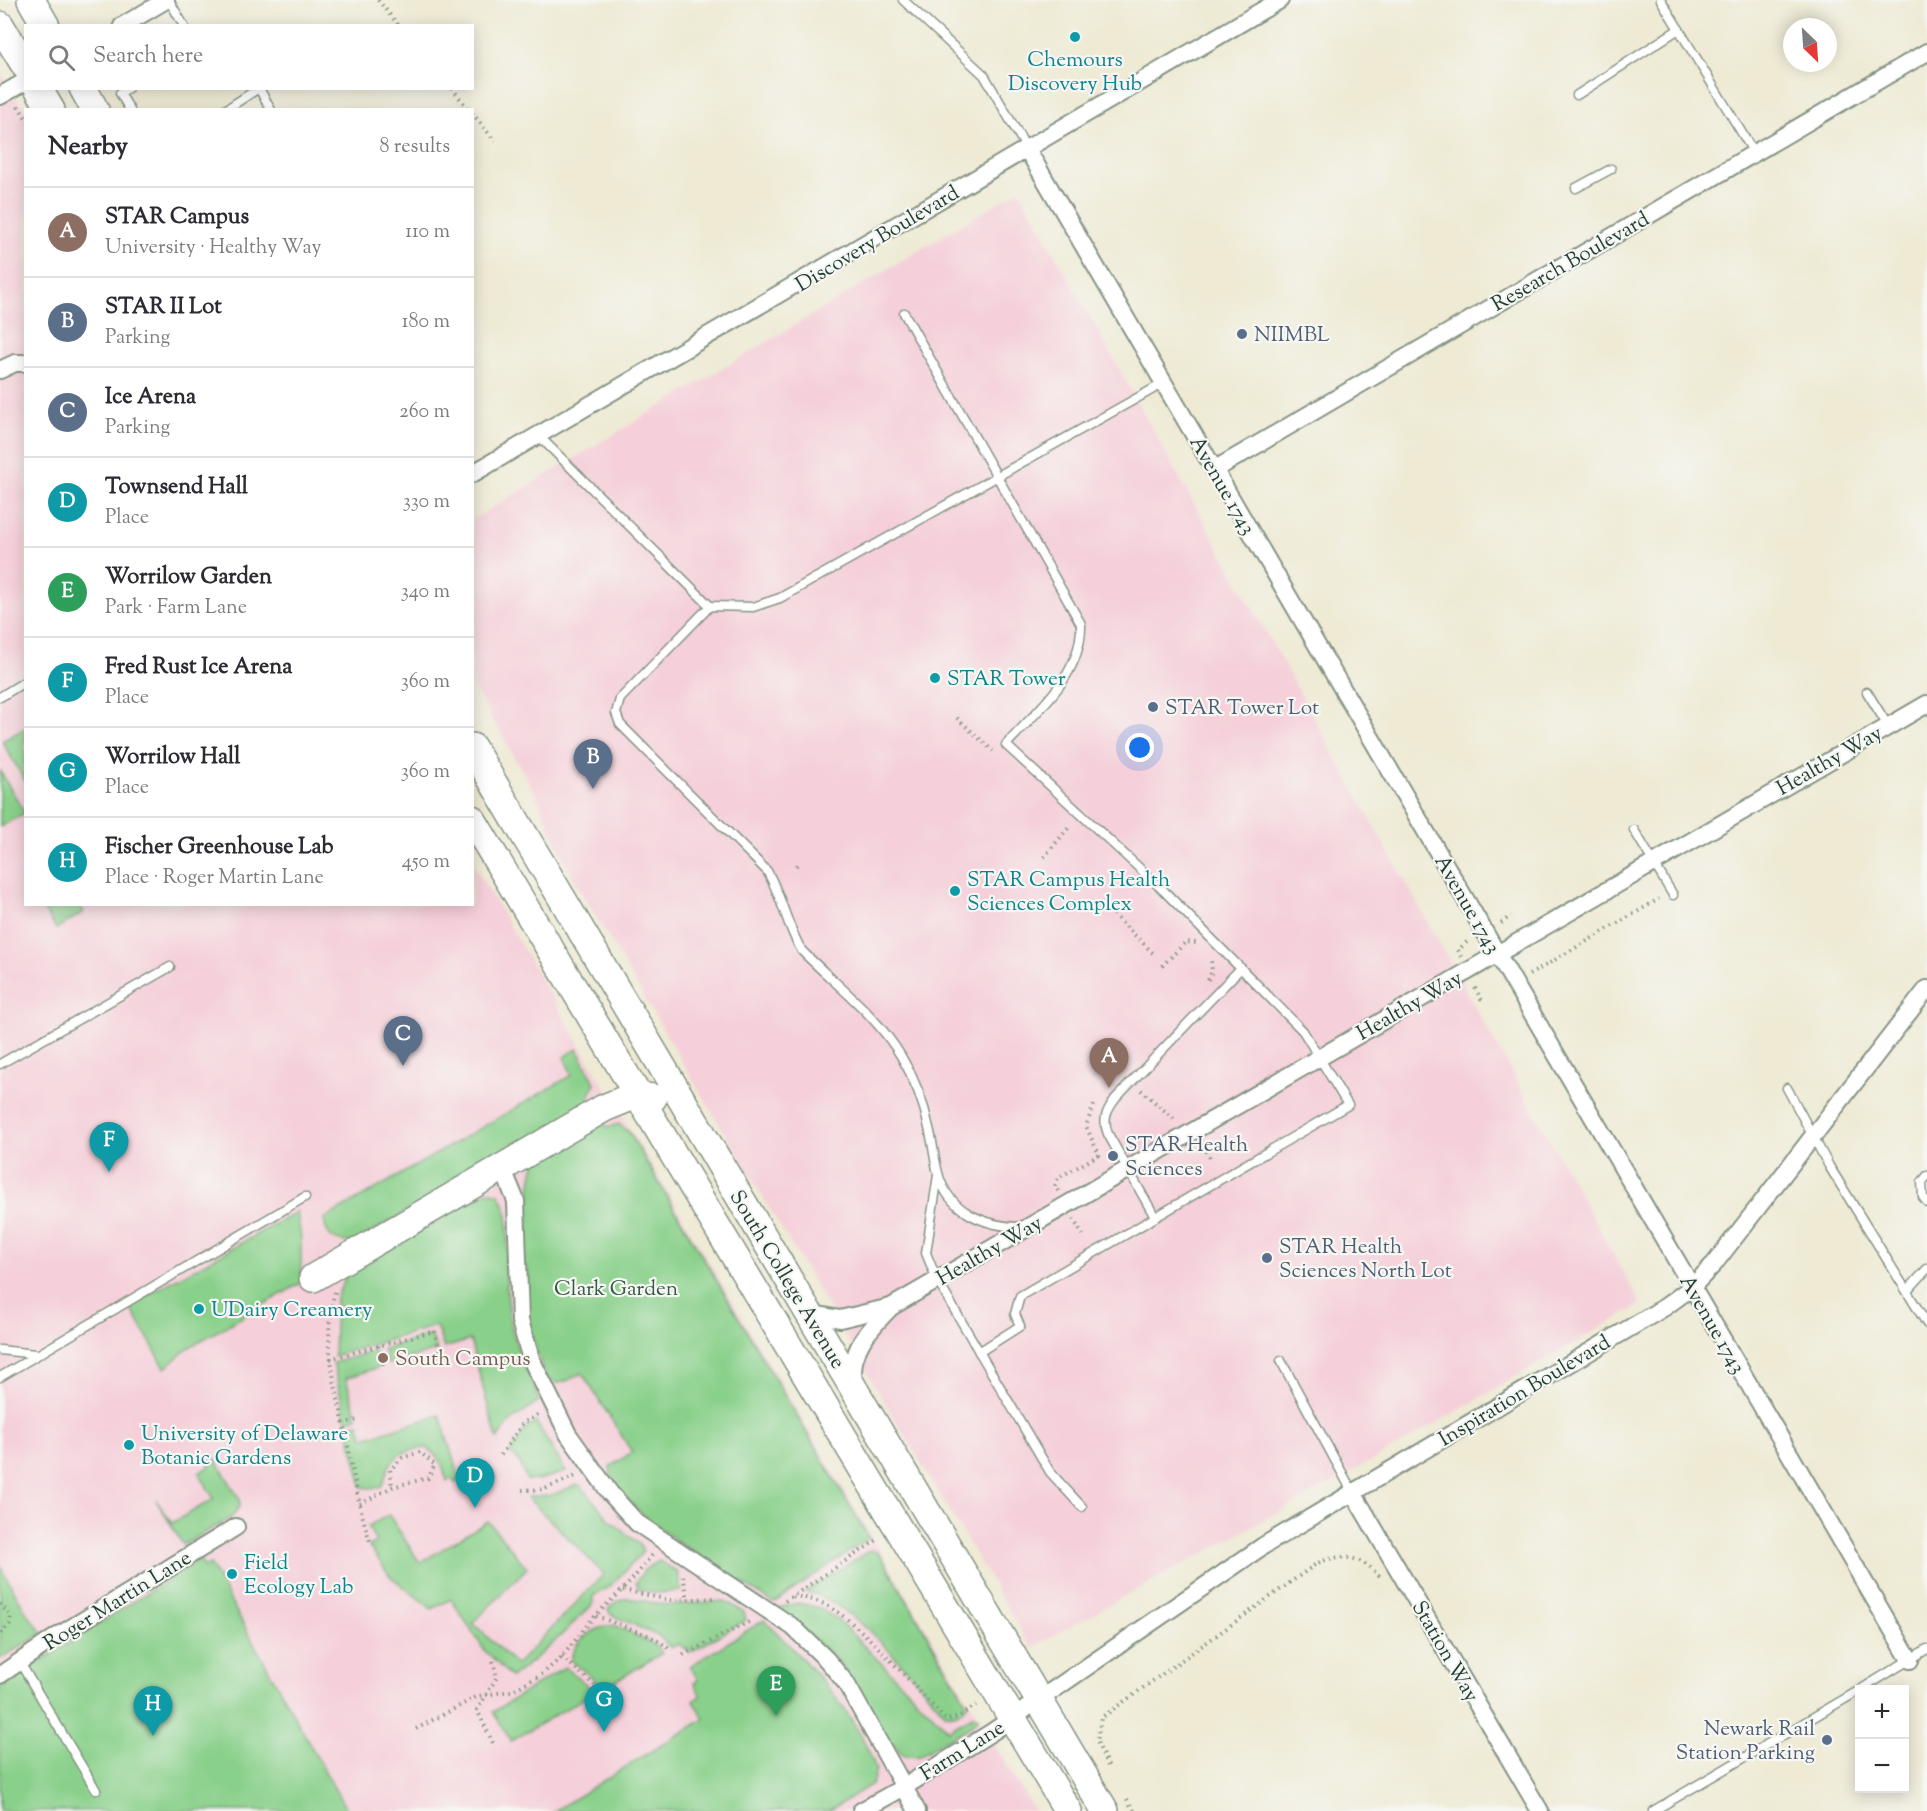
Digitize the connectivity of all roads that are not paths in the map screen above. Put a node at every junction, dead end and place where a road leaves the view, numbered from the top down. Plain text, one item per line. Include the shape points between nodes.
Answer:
1 (31, 0) edge
2 (167, 0) edge
3 (903, 0) edge
4 (1280, 0) edge
5 (1661, 0) edge
6 (45, 24) edge
7 (125, 24) edge
8 (183, 24) edge
9 (0, 25) edge
10 (1679, 29) junction
11 (1927, 52) edge
12 (24, 64) edge
13 (24, 82) edge
14 (39, 90) edge
15 (84, 90) edge
16 (125, 90) edge
17 (258, 90) edge
18 (261, 90) edge
19 (1577, 94) dead end
20 (0, 96) edge
21 (50, 108) edge
22 (94, 108) edge
23 (129, 108) edge
24 (228, 108) edge
25 (271, 108) edge
26 (1027, 149) junction
27 (1754, 153) junction
28 (1611, 169) dead end
29 (1576, 188) dead end
30 (904, 313) dead end
31 (24, 363) edge
32 (0, 370) edge
33 (1164, 383) junction
34 (539, 436) junction
35 (1214, 470) junction
36 (474, 473) edge
37 (997, 475) junction
38 (710, 606) junction
39 (24, 682) edge
40 (1867, 692) dead end
41 (0, 697) edge
42 (1927, 704) edge
43 (1888, 726) junction
44 (474, 750) edge
45 (474, 822) edge
46 (1634, 830) dead end
47 (1653, 862) junction
48 (1673, 896) dead end
49 (1497, 953) junction
50 (170, 967) dead end
51 (1241, 968) junction
52 (1927, 989) edge
53 (1321, 1056) junction
54 (0, 1064) edge
55 (1787, 1088) dead end
56 (636, 1095) junction
57 (684, 1102) junction
58 (1813, 1136) junction
59 (502, 1167) junction
60 (1127, 1170) junction
61 (938, 1175) junction
62 (1927, 1176) edge
63 (306, 1197) dead end
64 (1927, 1202) edge
65 (1155, 1217) junction
66 (1029, 1227) junction
67 (1927, 1269) edge
68 (937, 1280) junction
69 (324, 1285) road end
70 (1692, 1287) junction
71 (1908, 1290) junction
72 (891, 1307) junction
73 (808, 1313) junction
74 (1927, 1324) edge
75 (0, 1350) edge
76 (979, 1352) junction
77 (38, 1354) junction
78 (1281, 1361) dead end
79 (0, 1377) edge
80 (855, 1392) junction
81 (1352, 1491) junction
82 (1082, 1507) dead end
83 (236, 1527) dead end
84 (1927, 1650) edge
85 (1910, 1660) junction
86 (19, 1661) junction
87 (0, 1675) edge
88 (1868, 1685) edge
89 (1855, 1693) edge
90 (1038, 1700) junction
91 (1012, 1718) junction
92 (904, 1787) junction
93 (96, 1790) dead end
94 (1114, 1801) edge
95 (861, 1811) edge
96 (917, 1811) edge
97 (1068, 1811) edge
98 (1540, 1811) edge
99 (1653, 1811) edge

1 - 6 main road
2 - 7 street
2 - 8 lane
3 - 26 lane via 984,75
4 - 26 street, Discovery Boulevard
5 - 10 lane
9 - 12 main road
10 - 19 lane
10 - 27 lane
11 - 27 street, Research Boulevard
13 - 20 street
14 - 21 main road
15 - 22 main road
16 - 23 lane via 120,93
17 - 24 lane
18 - 25 lane
26 - 33 street, Avenue 1743
26 - 34 street, Discovery Boulevard
27 - 35 street, Research Boulevard
28 - 29 lane
30 - 37 lane
31 - 32 street
33 - 35 street, Avenue 1743
33 - 37 lane
34 - 36 street, Discovery Boulevard
34 - 38 lane
35 - 49 street, Avenue 1743
37 - 38 lane via 780,598 753,607
37 - 51 lane via 1081,624 1078,655 1070,673 1006,745 1156,883
38 - 61 lane via 620,699 616,713 620,724 751,851 774,883 792,936 802,951 881,1025 920,1095
39 - 41 lane
40 - 43 lane
42 - 43 street, Healthy Way
43 - 47 street, Healthy Way
44 - 57 main road, South College Avenue
45 - 56 main road, South College Avenue
46 - 47 lane
47 - 48 lane
47 - 49 street, Healthy Way
49 - 53 street, Healthy Way
49 - 70 street, Avenue 1743
50 - 54 lane
51 - 53 lane via 1303,1031
51 - 60 lane via 1107,1111 1104,1124
52 - 58 street, Inspiration Boulevard
53 - 60 street, Healthy Way
53 - 65 lane via 1348,1105
55 - 58 lane
56 - 57 main road
56 - 59 main road via 604,1108
56 - 91 main road, South College Avenue
57 - 73 main road, South College Avenue
58 - 70 street, Inspiration Boulevard
58 - 71 lane
59 - 69 main road
59 - 92 street via 516,1201 520,1321 531,1359 568,1434 637,1523 793,1627 827,1660 846,1683
60 - 65 lane
60 - 66 street, Healthy Way
61 - 66 lane via 946,1192 972,1217 1000,1227
61 - 68 lane via 926,1253
62 - 64 lane via 1922,1182
63 - 77 lane
65 - 76 lane via 1020,1296 1015,1314 1020,1326
66 - 68 street, Healthy Way
67 - 71 lane
68 - 72 street, Healthy Way
68 - 76 lane
70 - 81 street, Inspiration Boulevard
70 - 85 street, Avenue 1743
71 - 74 lane
72 - 73 street, Healthy Way via 840,1319
72 - 80 street, Healthy Way via 856,1351 852,1364
73 - 80 main road, South College Avenue
75 - 77 lane
76 - 82 lane via 1050,1472
77 - 79 lane
78 - 81 lane
80 - 90 main road, South College Avenue
81 - 90 street, Inspiration Boulevard via 1197,1590
81 - 98 street, Station Way
83 - 86 street, Roger Martin Lane
84 - 85 lane
85 - 88 lane
86 - 87 street, Roger Martin Lane
86 - 93 lane
89 - 99 lane
90 - 91 street, Farm Lane
90 - 94 main road, South College Avenue
91 - 92 street, Farm Lane
91 - 97 main road, South College Avenue
92 - 95 street
92 - 96 street, Farm Lane

